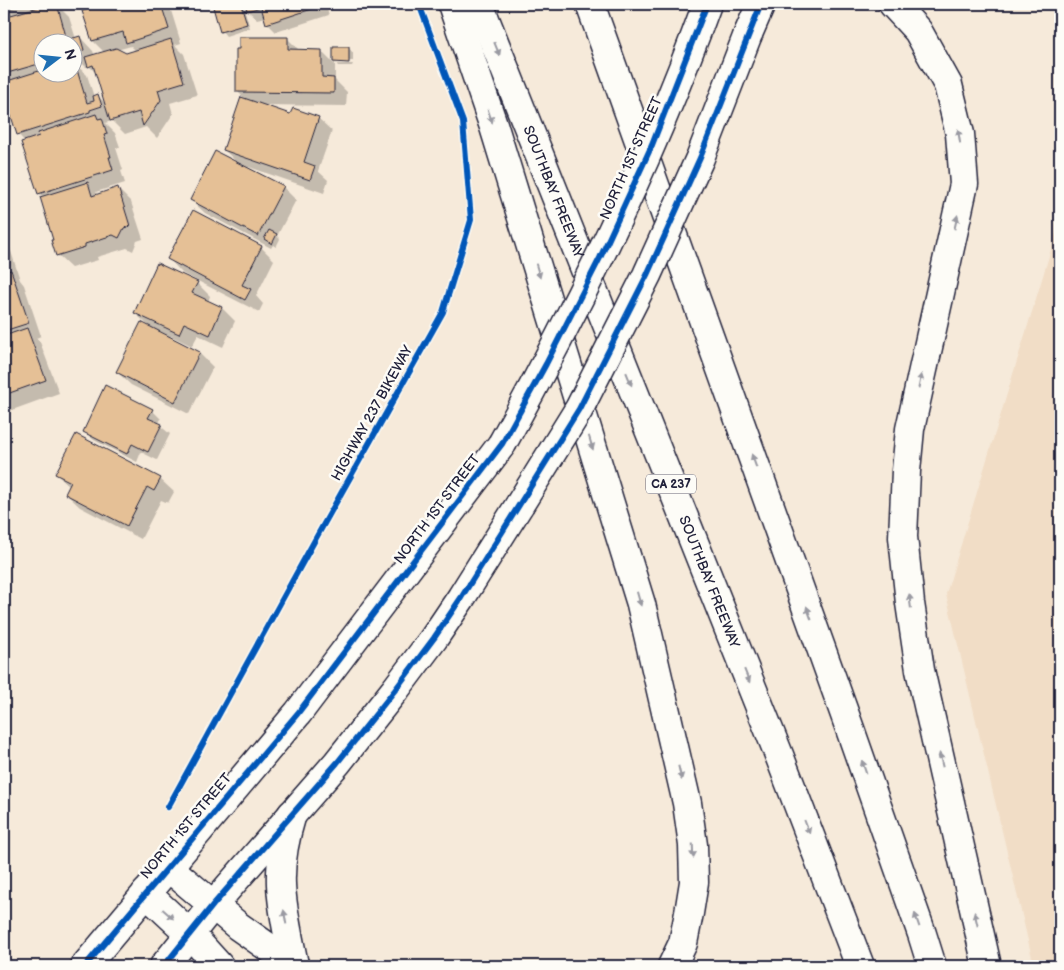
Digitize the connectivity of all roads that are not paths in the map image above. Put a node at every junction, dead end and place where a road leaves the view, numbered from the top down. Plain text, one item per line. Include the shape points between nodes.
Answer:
1 (452, 4) edge
2 (479, 4) edge
3 (590, 4) edge
4 (707, 4) edge
5 (761, 4) edge
6 (893, 4) edge
7 (292, 814) junction
8 (168, 867) junction
9 (146, 893) junction
10 (213, 905) junction
11 (190, 934) junction
12 (85, 966) edge
13 (164, 966) edge
14 (219, 966) edge
15 (294, 966) edge
16 (672, 966) edge
17 (860, 966) edge
18 (932, 966) edge
19 (987, 966) edge

1 -> 16 main road via 494,126 641,604 687,803 694,882 683,943
2 -> 17 main road, SOUTHBAY FREEWAY / CA 237 via 776,746
18 -> 3 main road
4 - 8 main road, NORTH 1ST STREET, bridge via 652,145 600,258 502,444 298,713
5 - 7 main road, bridge via 700,158 647,274 579,409 434,638 337,763
19 -> 6 main road via 920,670 903,537 910,429 964,184 960,134 948,85 918,31
7 - 10 main road
15 -> 7 main road via 280,883 285,839
8 - 9 main road, NORTH 1ST STREET
8 - 10 main road
9 -> 11 main road
9 - 12 main road, NORTH 1ST STREET
10 - 11 main road
10 - 15 main road
11 - 13 main road
11 - 14 main road

